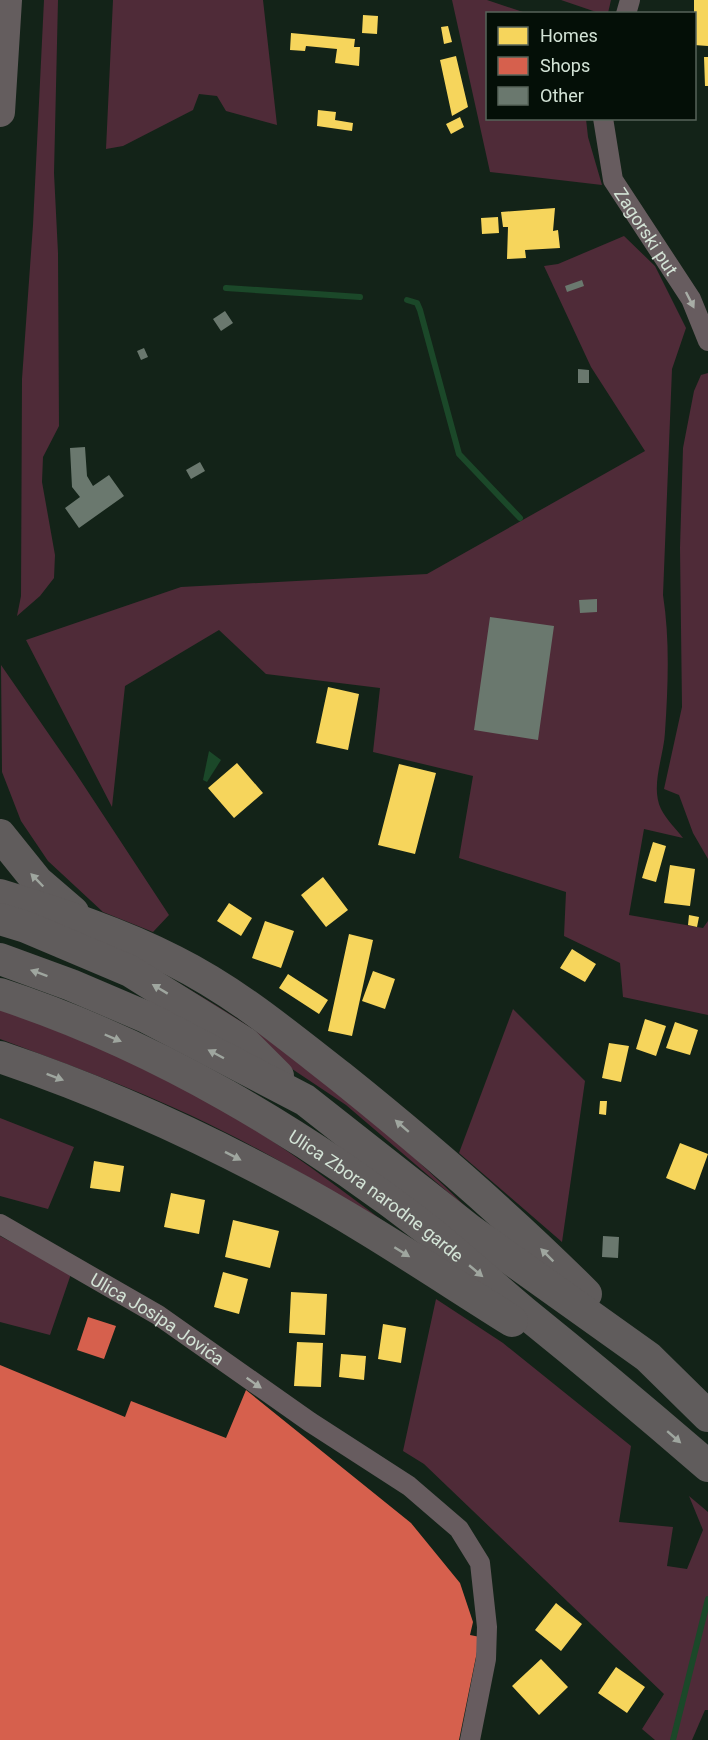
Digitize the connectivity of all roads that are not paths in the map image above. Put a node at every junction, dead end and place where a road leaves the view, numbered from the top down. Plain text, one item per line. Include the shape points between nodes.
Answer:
1 (7, 0) edge
2 (0, 112) edge
3 (603, 120) edge
4 (708, 341) edge
5 (0, 835) edge
6 (0, 895) edge
7 (13, 923) edge
8 (99, 929) junction
9 (0, 959) edge
10 (0, 993) edge
11 (0, 1057) edge
12 (305, 1100) junction
13 (0, 1224) edge
14 (648, 1357) junction
15 (640, 1407) junction
16 (708, 1416) edge
17 (708, 1466) edge
18 (470, 1740) edge

1 - 2 main road
3 -> 4 street, Zagorski put via 613,180 691,299
8 -> 5 highway via 63,905 37,881
6 - 8 highway
12 -> 7 highway via 245,1043 130,970
14 -> 8 highway via 499,1209 268,1018 172,959
12 -> 9 highway, Ulica Zbora narodne garde via 147,1017
10 -> 15 highway, Ulica Zbora narodne garde via 123,1042 312,1149 434,1236
11 -> 15 highway via 128,1106 283,1181 510,1320
12 - 14 highway, Ulica Zbora narodne garde via 470,1230
13 -> 18 street, Ulica Josipa Jovića via 158,1315 409,1486 459,1529 480,1563 487,1616 486,1659
14 - 16 highway, Ulica Zbora narodne garde
15 -> 17 highway, Ulica Zbora narodne garde

